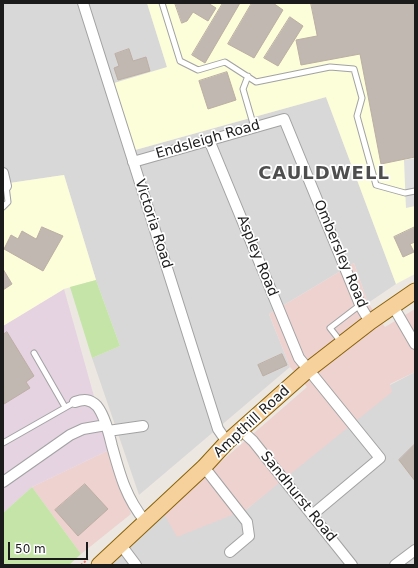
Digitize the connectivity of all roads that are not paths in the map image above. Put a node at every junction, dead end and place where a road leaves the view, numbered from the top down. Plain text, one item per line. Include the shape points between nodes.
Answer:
1 (83, 3) edge
2 (162, 3) edge
3 (248, 76) junction
4 (284, 119) joint
5 (254, 127) junction
6 (209, 140) junction
7 (133, 162) junction
8 (3, 173) edge
9 (6, 186) joint
10 (415, 191) edge
11 (3, 207) edge
12 (415, 291) edge
13 (360, 305) junction
14 (393, 306) junction
15 (370, 322) junction
16 (342, 344) junction
17 (415, 344) edge
18 (34, 353) dead end
19 (308, 370) junction
20 (75, 402) joint
21 (65, 407) junction
22 (143, 426) dead end
23 (107, 428) junction
24 (242, 430) junction
25 (227, 442) junction
26 (3, 443) edge
27 (204, 467) junction
28 (3, 482) edge
29 (312, 514) junction
30 (145, 521) junction
31 (121, 545) junction
32 (415, 550) edge
33 (230, 552) dead end
34 (99, 565) edge
35 (136, 565) edge
36 (352, 565) edge
37 (395, 565) edge

1 - 7 street, Victoria Road
2 - 3 lane via 180,61 198,70 225,62
3 - 5 lane via 243,89
3 - 10 lane via 256,82 330,67 354,69 362,98 357,116 376,185 405,193
4 - 5 street, Endsleigh Road
4 - 13 street, Ombersley Road
5 - 6 street, Endsleigh Road
6 - 7 street, Endsleigh Road
6 - 19 street, Aspley Road via 299,358
7 - 25 street, Victoria Road via 218,429
8 - 9 street
9 - 11 lane via 8,202
12 - 14 main road, Ampthill Road
13 - 15 street, Ombersley Road
13 - 16 lane via 330,328
14 - 15 main road, Ampthill Road
14 - 17 street
15 - 16 main road, Ampthill Road
16 - 19 main road, Ampthill Road
18 - 21 lane
19 - 24 main road, Ampthill Road
19 - 29 street, Aspley Road via 380,458
20 - 21 lane
20 - 23 street via 91,400 98,407
21 - 26 lane
22 - 23 street
23 - 28 street via 83,429
23 - 30 street via 131,503
24 - 25 main road, Ampthill Road
24 - 29 street, Sandhurst Road
25 - 27 main road, Ampthill Road
27 - 30 main road, Ampthill Road
27 - 33 street via 247,522 249,536
29 - 36 street, Sandhurst Road
30 - 31 main road, Ampthill Road
31 - 34 main road, Ampthill Road
31 - 35 street
32 - 37 street

